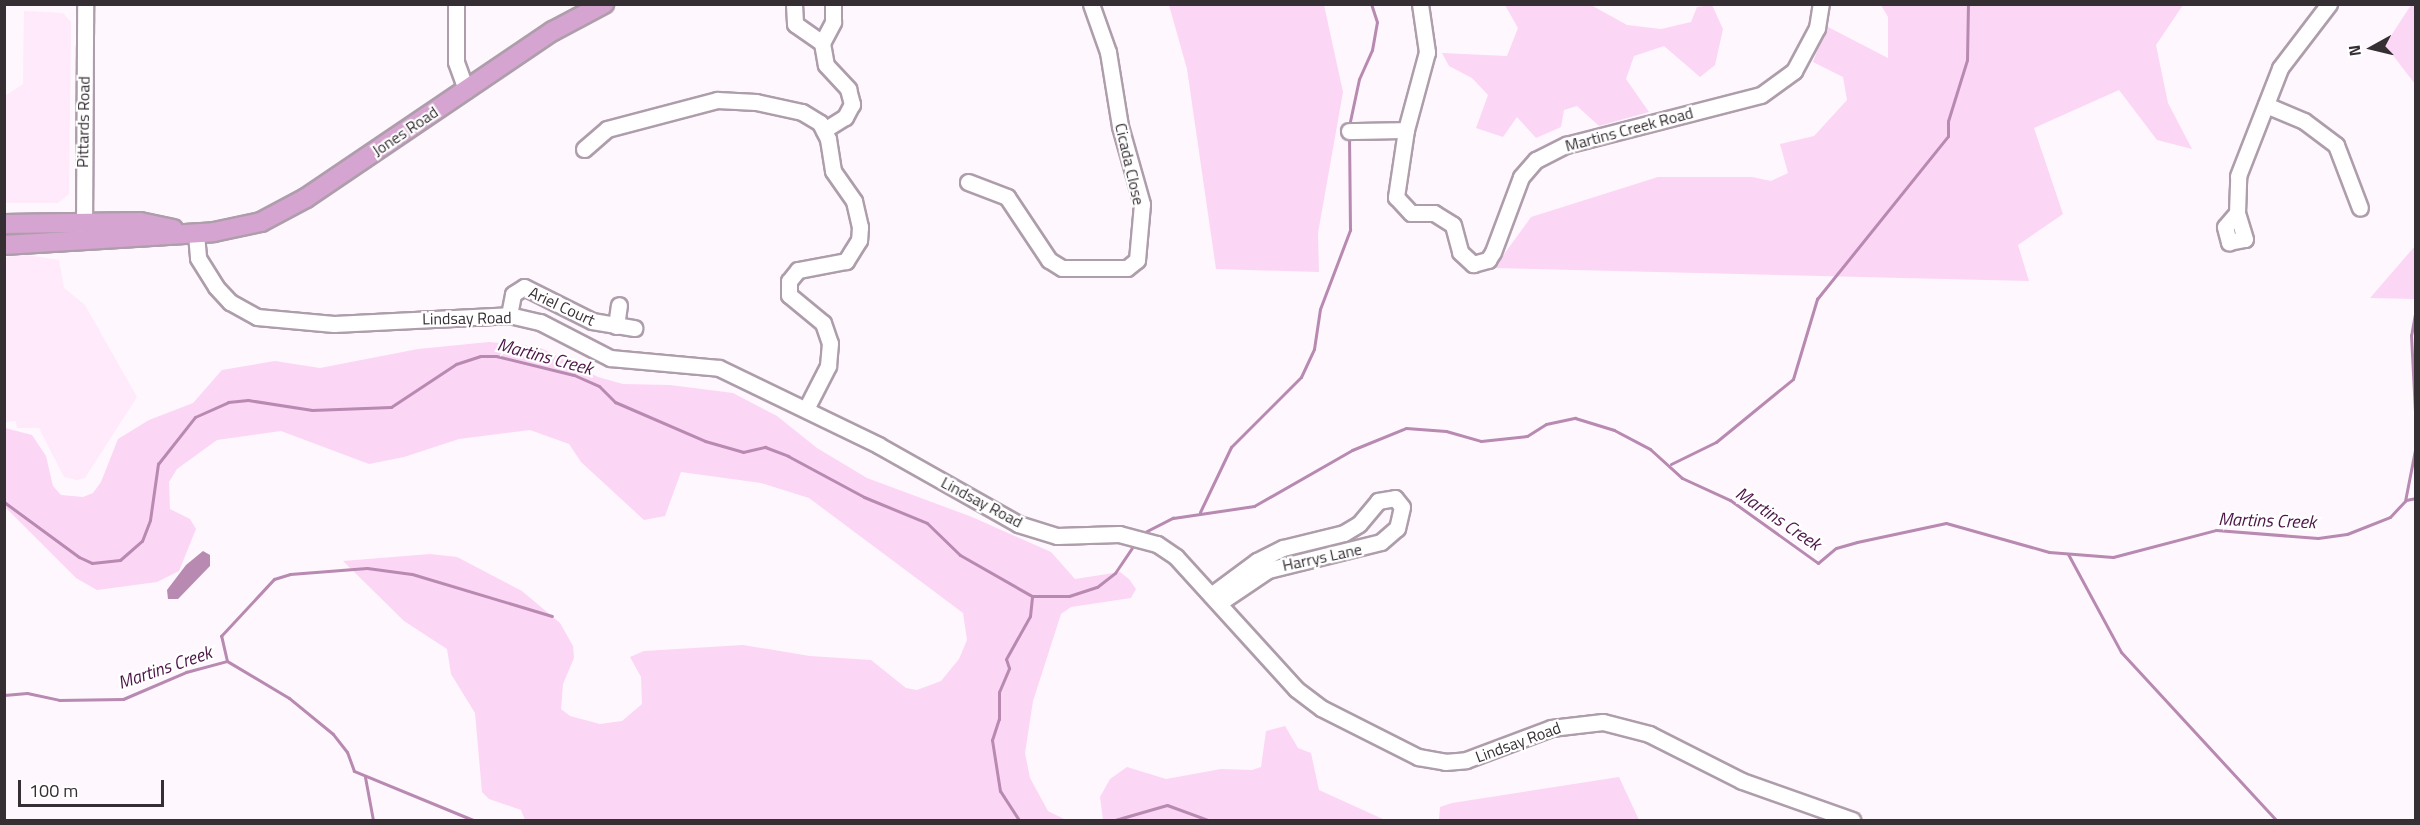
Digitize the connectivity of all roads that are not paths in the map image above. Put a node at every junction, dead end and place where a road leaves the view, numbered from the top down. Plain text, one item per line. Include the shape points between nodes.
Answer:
1 (85, 4) edge
2 (456, 4) edge
3 (604, 4) edge
4 (794, 4) edge
5 (833, 4) edge
6 (1091, 4) edge
7 (1420, 4) edge
8 (1821, 4) edge
9 (2329, 4) edge
10 (822, 43) junction
11 (466, 90) junction
12 (2266, 105) junction
13 (824, 130) junction
14 (1406, 130) junction
15 (1349, 131) dead end
16 (584, 149) dead end
17 (968, 182) dead end
18 (2360, 208) dead end
19 (2237, 213) dead end
20 (4, 224) edge
21 (84, 230) junction
22 (196, 234) junction
23 (4, 245) edge
24 (619, 305) dead end
25 (509, 315) junction
26 (616, 327) junction
27 (634, 328) dead end
28 (806, 409) junction
29 (1215, 599) junction
30 (1852, 820) edge

1 - 21 street, Pittards Road
2 - 11 street via 456,62
3 - 11 main road, Jones Road via 553,31
4 - 10 street via 795,24
5 - 10 street via 833,22
6 - 17 street, Cicada Close via 1108,52 1120,126 1142,204 1137,260 1127,268 1062,268 1048,260 1006,197
7 - 14 street, Martins Creek Road via 1427,52
8 - 14 street, Martins Creek Road via 1817,28 1794,71 1761,95 1566,145 1536,160 1521,177 1493,252 1482,263 1465,260 1455,242 1453,225 1434,213 1411,213 1396,197
9 - 12 street via 2280,69
10 - 13 street via 826,64 848,89 852,104 844,117
11 - 22 main road, Jones Road via 287,210 246,227
12 - 18 street via 2304,121 2336,145
12 - 19 street via 2238,177
13 - 16 street via 802,112 756,102 717,100 607,129
13 - 28 street via 833,171 854,201 860,227 859,240 846,261 798,270 789,281 789,295 823,323 830,343 828,366
14 - 15 street
20 - 21 main road, Jones Road
21 - 22 main road, Jones Road via 140,222
21 - 23 main road, Jones Road
22 - 25 street, Lindsay Road via 198,258 216,287 237,307 257,317 334,324
24 - 26 street
25 - 26 street, Ariel Court via 515,291 530,288 592,321
25 - 28 street, Lindsay Road via 540,322 610,358 719,368
26 - 27 street, Ariel Court
28 - 29 street, Lindsay Road via 1018,524 1057,536 1119,534 1157,544 1176,557
29 - 29 street, Harrys Lane via 1257,561 1283,548 1344,533 1359,524 1378,501 1395,498 1402,507 1397,528 1380,542 1268,570
29 - 30 street, Lindsay Road via 1274,667 1308,699 1418,757 1445,762 1466,760 1551,728 1603,722 1649,734 1742,782

